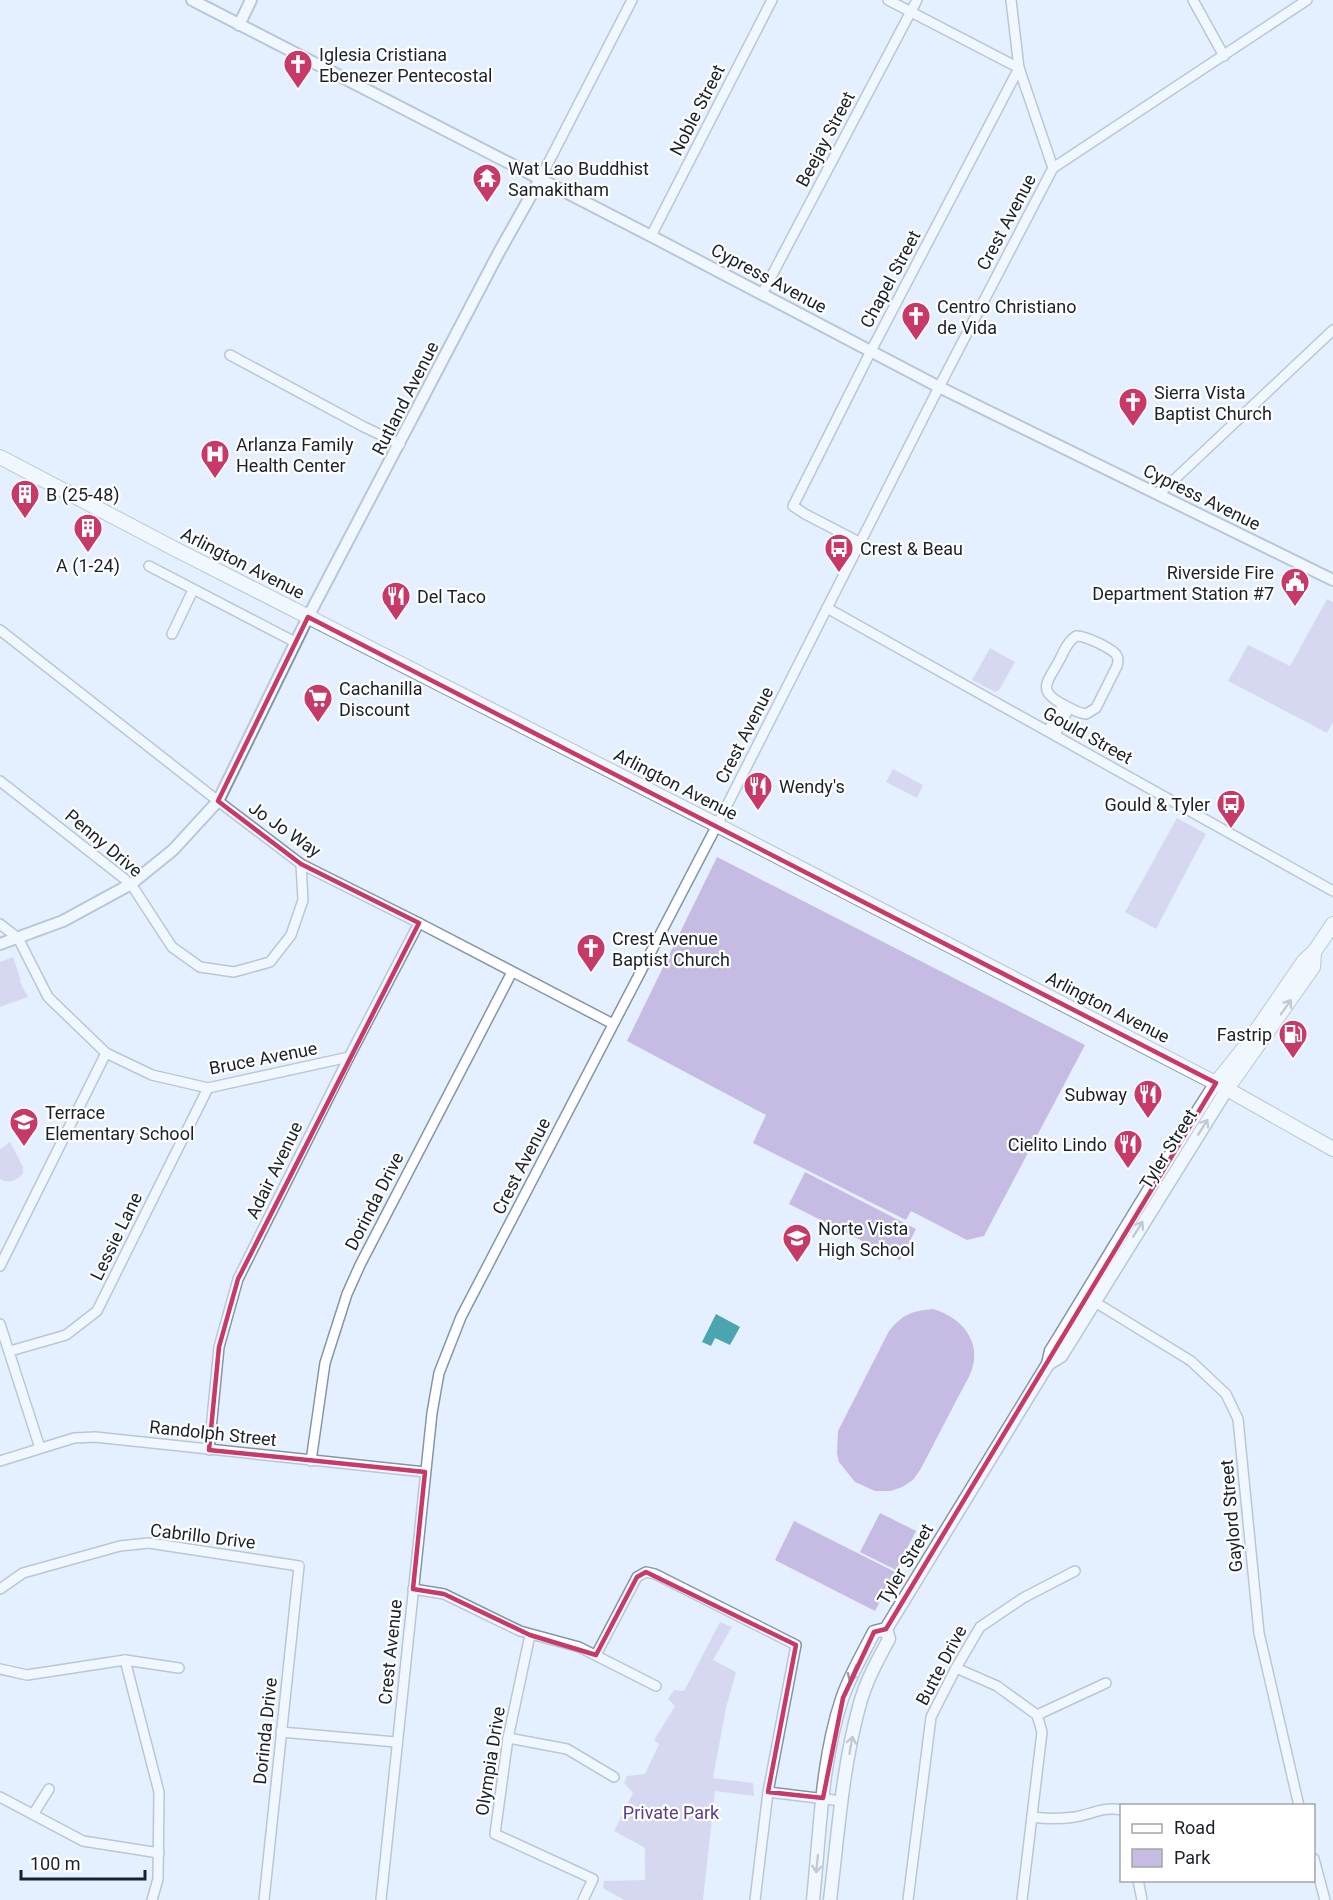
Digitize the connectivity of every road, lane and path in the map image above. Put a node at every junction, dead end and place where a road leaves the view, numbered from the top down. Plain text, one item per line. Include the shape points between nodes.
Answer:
1 (192, 0) edge
2 (251, 0) edge
3 (632, 0) edge
4 (772, 0) edge
5 (888, 0) edge
6 (917, 0) edge
7 (1011, 0) edge
8 (1194, 0) edge
9 (1307, 0) edge
10 (910, 11) junction
11 (239, 25) junction
12 (1224, 56) junction
13 (1019, 68) junction
14 (1053, 168) junction
15 (540, 179) junction
16 (651, 236) junction
17 (762, 294) junction
18 (1333, 330) edge
19 (871, 351) junction
20 (230, 355) dead end
21 (939, 387) junction
22 (400, 444) junction
23 (0, 457) edge
24 (1159, 494) junction
25 (861, 543) junction
26 (149, 566) dead end
27 (1333, 580) edge
28 (194, 590) junction
29 (827, 608) junction
30 (308, 617) junction
31 (0, 630) edge
32 (172, 633) dead end
33 (295, 642) junction
34 (1066, 706) junction
35 (1051, 733) junction
36 (0, 781) edge
37 (218, 801) junction
38 (717, 825) junction
39 (301, 864) junction
40 (131, 884) junction
41 (1333, 891) edge
42 (419, 923) junction
43 (0, 924) edge
44 (1333, 924) edge
45 (18, 938) junction
46 (0, 944) edge
47 (512, 972) junction
48 (613, 1024) junction
49 (106, 1053) junction
50 (349, 1057) junction
51 (1222, 1086) junction
52 (208, 1088) junction
53 (1333, 1149) edge
54 (0, 1266) edge
55 (1089, 1299) junction
56 (0, 1324) edge
57 (10, 1351) junction
58 (40, 1448) junction
59 (209, 1449) junction
60 (0, 1461) edge
61 (312, 1461) junction
62 (425, 1472) junction
63 (299, 1566) joint
64 (1075, 1572) dead end
65 (1, 1588) edge
66 (413, 1589) junction
67 (886, 1629) junction
68 (530, 1635) junction
69 (596, 1655) junction
70 (125, 1660) junction
71 (179, 1668) dead end
72 (956, 1668) junction
73 (0, 1669) edge
74 (1106, 1683) dead end
75 (656, 1686) dead end
76 (1037, 1715) junction
77 (281, 1732) junction
78 (508, 1738) junction
79 (396, 1742) junction
80 (614, 1777) dead end
81 (49, 1789) dead end
82 (768, 1792) junction
83 (0, 1797) edge
84 (823, 1798) junction
85 (842, 1801) junction
86 (1299, 1804) edge
87 (1120, 1810) edge
88 (34, 1813) junction
89 (1032, 1817) junction
90 (159, 1853) junction
91 (1315, 1863) edge
92 (1138, 1882) edge
93 (152, 1900) edge
94 (264, 1900) edge
95 (381, 1900) edge
96 (583, 1900) edge
97 (755, 1900) edge
98 (813, 1900) edge
99 (830, 1900) edge
100 (908, 1900) edge
101 (1022, 1900) edge
102 (1142, 1900) edge
103 (1325, 1900) edge

1 - 11 street, Cypress Avenue
2 - 11 street
3 - 15 street, Rutland Avenue
4 - 16 street, Noble Street
5 - 10 street
6 - 10 street, Beejay Street
7 - 13 street
8 - 12 street
9 - 12 street, Crest Avenue
10 - 13 street
10 - 17 street, Beejay Street
11 - 15 street, Cypress Avenue
12 - 14 street, Crest Avenue
13 - 14 street
13 - 19 street, Chapel Street
14 - 21 street, Crest Avenue
15 - 16 street, Cypress Avenue
15 - 22 street, Rutland Avenue
16 - 17 street, Cypress Avenue
17 - 19 street, Cypress Avenue
18 - 24 street
19 - 21 street, Cypress Avenue
19 - 25 street, Chapel Street via 793,506
20 - 22 street
21 - 24 street, Cypress Avenue
21 - 25 street, Crest Avenue
22 - 30 street, Rutland Avenue
23 - 30 main road, Arlington Avenue
24 - 27 street, Cypress Avenue
25 - 29 street, Crest Avenue
26 - 28 street
28 - 32 street
28 - 33 street
29 - 35 street, Gould Street
29 - 38 street, Crest Avenue
30 - 33 street, Rutland Avenue
30 - 38 main road, Arlington Avenue
31 - 37 street, Jo Jo Way
33 - 37 street, Rutland Avenue
34 - 34 street via 1046,693 1047,682 1074,637 1085,636 1115,653 1117,666 1096,708 1089,714
34 - 35 street
35 - 41 street, Gould Street
36 - 40 street, Penny Drive
37 - 39 street, Jo Jo Way
37 - 40 street, Rutland Avenue via 173,850
38 - 48 street, Crest Avenue
38 - 51 main road, Arlington Avenue
39 - 40 street, Penny Drive via 303,900 291,935 270,962 234,972 200,967 172,947
39 - 42 street, Jo Jo Way
40 - 45 street, Rutland Avenue via 63,921
42 - 47 street, Jo Jo Way
42 - 50 street, Adair Avenue
43 - 45 street, Bruce Avenue
44 - 51 main road, Tyler Street via 1245,1047
45 - 46 street, Rutland Avenue
45 - 49 street, Bruce Avenue via 48,997
47 - 48 street, Jo Jo Way
47 - 61 street, Dorinda Drive via 347,1294 325,1362
48 - 62 street, Crest Avenue via 461,1317 439,1373
49 - 52 street, Bruce Avenue via 152,1075
49 - 54 street
50 - 52 street, Bruce Avenue
50 - 59 street, Adair Avenue via 238,1279 219,1347
51 - 53 main road, Arlington Avenue
51 - 55 main road, Tyler Street via 1156,1176
52 - 57 street, Lessie Lane via 97,1311 66,1335
55 - 67 main road, Tyler Street via 1061,1356 1048,1364
55 - 86 street, Gaylord Street via 1191,1360 1226,1394 1238,1419 1258,1633
56 - 57 street
57 - 58 street
58 - 59 street, Randolph Street via 74,1438 95,1437
58 - 60 street, Randolph Street
59 - 61 street, Randolph Street
61 - 62 street, Randolph Street
62 - 66 street, Crest Avenue
63 - 65 street, Cabrillo Drive via 149,1544 120,1546 23,1573
63 - 77 street, Dorinda Drive
64 - 72 street, Butte Drive via 1023,1598 980,1627
66 - 68 street via 444,1594
66 - 79 street, Crest Avenue
67 -> 84 main road, Tyler Street via 874,1632 843,1698 833,1732
85 -> 67 main road, Tyler Street via 859,1706 889,1639
68 - 69 street via 564,1642
68 - 78 street, Olympia Drive
69 - 75 street
69 - 82 street via 637,1577 646,1572 796,1645
70 - 71 street
70 - 73 street via 27,1675
70 - 90 street via 159,1792
72 - 76 street via 997,1686
72 - 100 street, Butte Drive via 932,1717
74 - 76 street
76 - 89 street via 1042,1732
77 - 79 street
77 - 94 street, Dorinda Drive
78 - 80 street via 567,1749
78 - 96 street, Olympia Drive via 495,1834 593,1879
79 - 95 street, Crest Avenue
81 - 88 street
82 - 84 street
82 - 97 street
83 - 88 street
84 - 85 street
84 -> 98 main road, Tyler Street
85 - 99 main road, Tyler Street
87 - 89 street via 1110,1807 1058,1819
88 - 90 street via 83,1840
89 - 101 street
90 - 93 street
91 - 103 street
92 - 102 street

